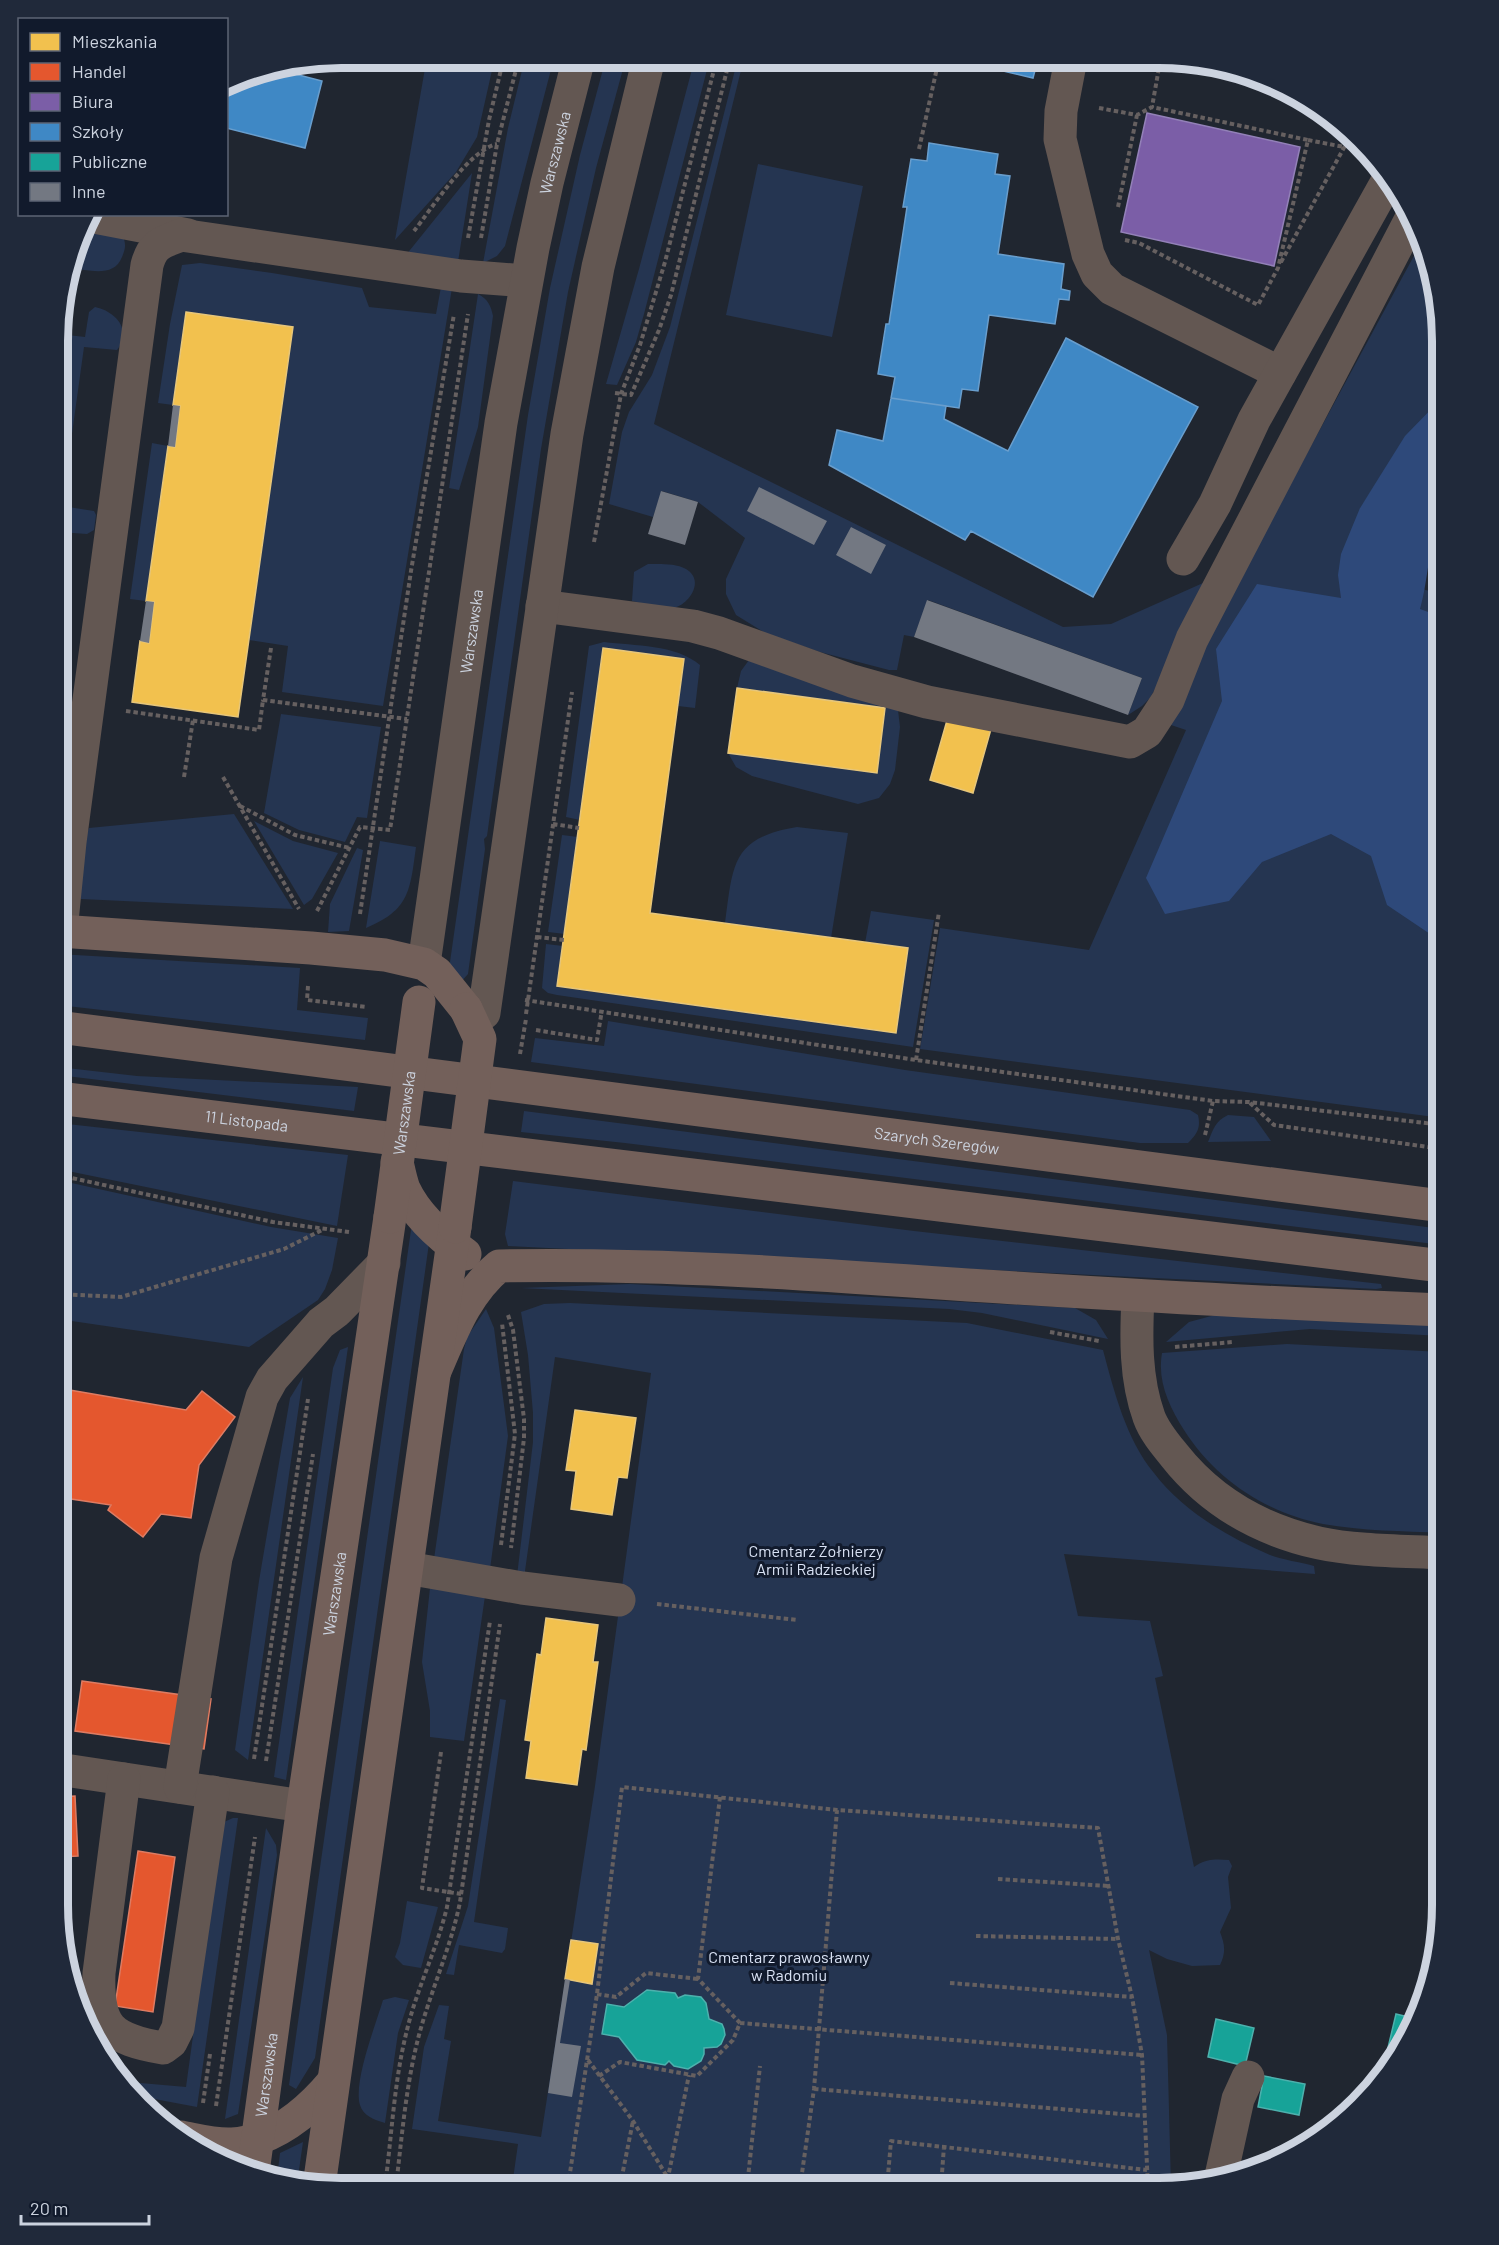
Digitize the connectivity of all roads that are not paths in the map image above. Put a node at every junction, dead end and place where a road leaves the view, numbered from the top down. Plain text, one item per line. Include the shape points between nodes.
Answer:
1 (576, 68) edge
2 (646, 68) edge
3 (1069, 68) edge
4 (1384, 187) edge
5 (97, 218) edge
6 (1407, 228) edge
7 (190, 236) junction
8 (526, 282) junction
9 (1280, 373) junction
10 (1183, 559) dead end
11 (542, 606) junction
12 (68, 858) edge
13 (68, 932) edge
14 (424, 964) junction
15 (477, 1020) junction
16 (68, 1028) edge
17 (68, 1099) edge
18 (397, 1162) junction
19 (1432, 1205) edge
20 (446, 1232) junction
21 (384, 1263) junction
22 (1432, 1265) edge
23 (499, 1266) junction
24 (1138, 1296) junction
25 (1432, 1310) edge
26 (435, 1371) junction
27 (1432, 1553) edge
28 (406, 1568) junction
29 (619, 1600) road end
30 (68, 1771) edge
31 (124, 1779) junction
32 (180, 1787) junction
33 (213, 1792) junction
34 (303, 1806) junction
35 (1248, 2077) dead end
36 (333, 2082) junction
37 (257, 2139) junction
38 (203, 2141) edge
39 (254, 2163) edge
40 (1222, 2170) edge
41 (320, 2177) edge

1 - 8 street, Warszawska
2 - 11 street via 584,335
3 - 9 street via 1060,139 1096,274 1112,289
4 - 9 street
5 - 7 street
6 - 11 street via 1192,639 1167,700 1148,732 1130,742 927,702 852,681 693,626
7 - 8 street
7 - 12 street via 165,240 151,252 147,265
8 - 14 street, Warszawska via 501,423
9 - 10 street
11 - 15 street
13 - 14 main road via 359,951
14 - 15 main road via 437,973
14 - 18 main road, Warszawska, bridge
15 - 20 main road, bridge
16 - 19 main road, Szarych Szeregów
17 - 22 main road, 11 Listopada
18 - 20 main road via 404,1188 416,1208
18 - 21 main road, Warszawska, bridge
20 - 23 main road via 465,1255
20 - 26 main road
21 - 32 street via 321,1323 262,1397 216,1558
21 - 34 main road, Warszawska
23 - 24 main road via 692,1270
23 - 26 main road via 471,1295
24 - 25 main road
24 - 27 street via 1137,1364 1149,1419 1187,1472 1208,1491 1232,1509 1303,1539
26 - 28 main road
28 - 29 street
28 - 36 main road
30 - 31 street
31 - 32 street
31 - 33 street via 98,1996 101,2015 116,2034 137,2044 163,2048 178,2028
32 - 33 street
33 - 34 street
34 - 37 main road, Warszawska
35 - 40 street via 1238,2099
36 - 37 main road via 302,2114
36 - 41 main road
37 - 38 main road via 232,2144
37 - 39 main road, Warszawska

